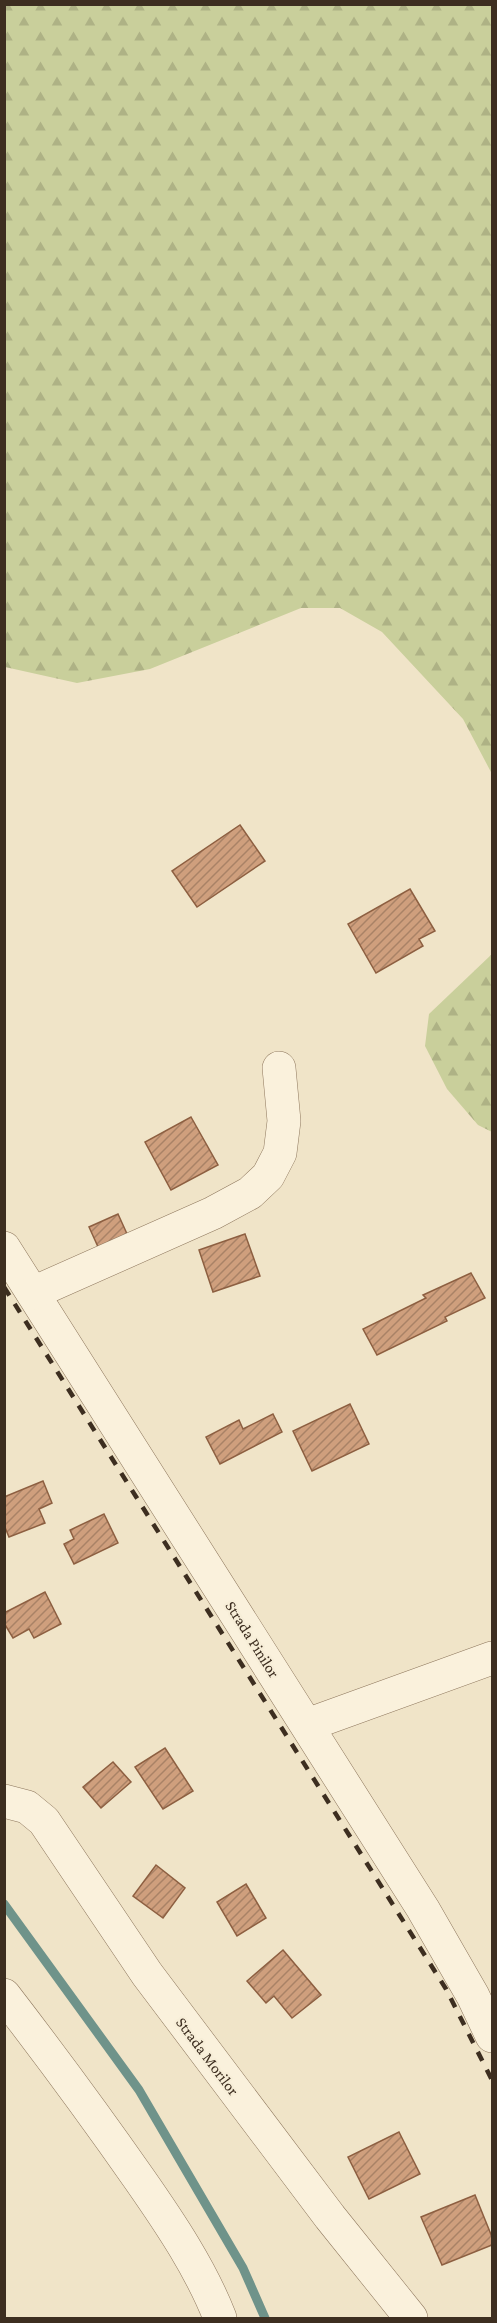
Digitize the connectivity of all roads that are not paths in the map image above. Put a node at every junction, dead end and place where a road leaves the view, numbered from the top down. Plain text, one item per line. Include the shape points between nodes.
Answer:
1 (279, 1068) dead end
2 (4, 1248) edge
3 (33, 1293) junction
4 (492, 1658) edge
5 (307, 1725) junction
6 (4, 1801) edge
7 (4, 1995) edge
8 (492, 2036) edge
9 (220, 2319) edge
10 (411, 2319) edge

1 - 3 street via 284,1121 280,1153 268,1176 250,1193
2 - 3 street, Strada Pinilor
3 - 5 street, Strada Pinilor
4 - 5 street
5 - 8 street, Strada Pinilor via 423,1909
6 - 10 street, Strada Morilor via 27,1807 44,1821 147,1974
7 - 9 street via 160,2210 211,2294

